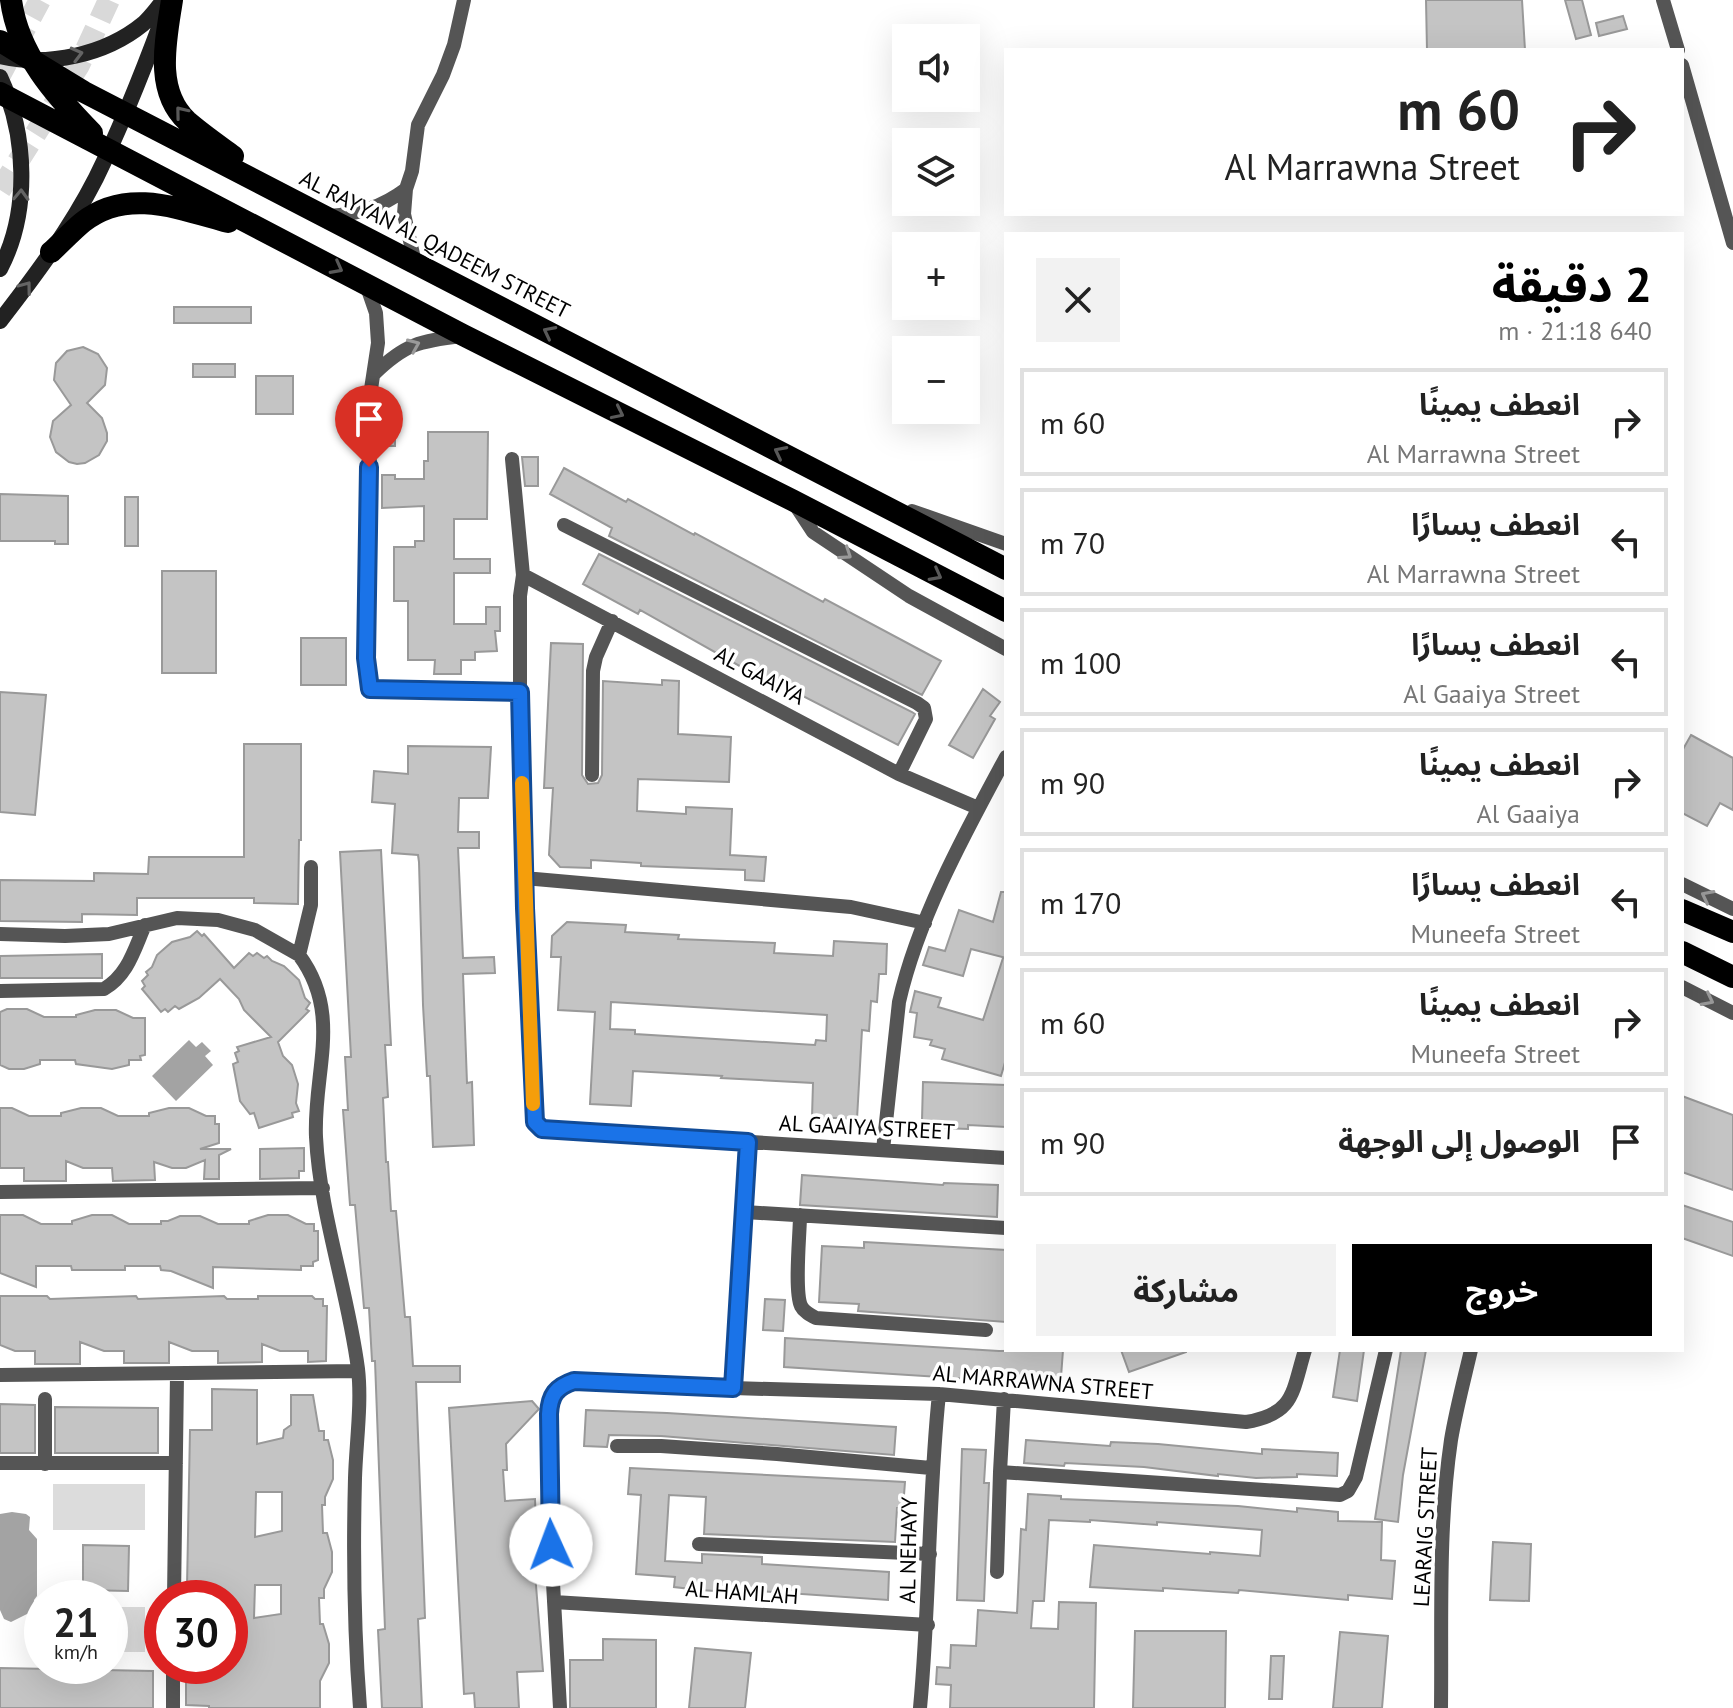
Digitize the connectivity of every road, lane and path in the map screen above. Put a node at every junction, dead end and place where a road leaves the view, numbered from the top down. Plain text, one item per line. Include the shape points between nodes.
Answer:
1 (11, 0) edge
2 (168, 0) edge
3 (464, 0) edge
4 (1663, 0) edge
5 (0, 41) edge
6 (1677, 48) edge
7 (0, 56) edge
8 (32, 59) junction
9 (1684, 72) edge
10 (3, 90) edge
11 (52, 90) junction
12 (84, 92) junction
13 (126, 112) junction
14 (108, 151) junction
15 (406, 189) junction
16 (285, 195) junction
17 (324, 217) junction
18 (268, 232) junction
19 (1733, 243) edge
20 (51, 252) junction
21 (415, 263) junction
22 (0, 269) edge
23 (366, 284) junction
24 (0, 321) edge
25 (463, 335) junction
26 (374, 374) junction
27 (512, 459) dead end
28 (849, 488) junction
29 (792, 500) junction
30 (564, 525) dead end
31 (1004, 543) edge
32 (1004, 568) edge
33 (523, 575) junction
34 (1004, 610) edge
35 (612, 621) junction
36 (1004, 648) edge
37 (520, 692) junction
38 (1004, 761) edge
39 (899, 774) junction
40 (592, 775) dead end
41 (978, 808) junction
42 (311, 867) dead end
43 (524, 878) junction
44 (1684, 885) edge
45 (1733, 909) edge
46 (1684, 911) edge
47 (925, 923) junction
48 (145, 925) junction
49 (1733, 932) edge
50 (0, 934) edge
51 (1684, 953) edge
52 (299, 955) junction
53 (1733, 977) edge
54 (1684, 988) edge
55 (0, 991) edge
56 (1733, 1013) edge
57 (748, 1142) junction
58 (883, 1150) junction
59 (1004, 1158) edge
60 (323, 1188) junction
61 (0, 1192) edge
62 (745, 1212) junction
63 (800, 1215) junction
64 (1004, 1228) edge
65 (986, 1330) dead end
66 (1304, 1352) edge
67 (1386, 1352) edge
68 (1471, 1352) edge
69 (358, 1371) junction
70 (0, 1375) edge
71 (177, 1375) junction
72 (733, 1388) junction
73 (939, 1394) junction
74 (45, 1399) dead end
75 (1004, 1399) junction
76 (617, 1446) dead end
77 (0, 1463) edge
78 (176, 1463) junction
79 (45, 1464) junction
80 (931, 1468) junction
81 (1000, 1472) junction
82 (699, 1544) dead end
83 (930, 1554) junction
84 (997, 1572) dead end
85 (174, 1580) edge
86 (554, 1602) junction
87 (928, 1625) junction
88 (173, 1684) edge
89 (173, 1708) edge
90 (360, 1708) edge
91 (560, 1708) edge
92 (920, 1708) edge
93 (1441, 1708) edge

1 - 8 highway
8 -> 2 main road via 79,55 112,43
2 - 13 main road
16 -> 2 highway via 186,120 173,103 165,75
3 - 15 street via 443,75 418,125
4 - 6 street
5 - 8 highway, AL RAYYAN AL QADEEM STREET
7 - 8 main road
8 - 11 highway
8 - 12 highway, AL RAYYAN AL QADEEM STREET
9 - 19 street
10 - 11 highway
10 - 14 highway
22 -> 10 main road via 17,228 21,196 21,166
11 - 12 highway
11 - 14 highway
12 - 13 highway, AL RAYYAN AL QADEEM STREET
13 - 14 main road
13 - 16 highway, AL RAYYAN AL QADEEM STREET
14 - 18 highway
14 - 20 main road
15 - 17 street via 366,211
15 - 21 street via 406,226
16 - 17 highway, AL RAYYAN AL QADEEM STREET
17 - 21 highway, AL RAYYAN AL QADEEM STREET
18 - 20 highway via 133,202 103,209 83,221
18 -> 23 highway
24 -> 20 main road
28 -> 21 highway, AL RAYYAN AL QADEEM STREET
23 - 25 highway
23 - 26 street via 376,313
26 -> 25 street via 396,353 425,340
25 -> 29 highway
26 - 37 street via 366,658 370,689
27 - 33 street
28 - 31 street, AL RAYYAN AL QADEEM STREET
28 - 32 highway, AL RAYYAN AL QADEEM STREET
29 -> 34 highway
29 -> 36 street via 813,532 909,596
30 - 39 street via 924,708 926,719
33 - 35 street, AL GAAIYA
33 - 37 street
35 - 39 street, AL GAAIYA
35 - 40 street via 593,671
37 - 43 street
38 - 41 street
39 - 41 street, AL GAAIYA
41 - 47 street
42 - 52 street via 311,905
43 - 47 street via 851,907
43 - 57 street, AL GAAIYA STREET via 536,1124 542,1129
45 -> 44 street
46 - 49 highway
47 - 58 street via 899,1002
48 - 50 street via 109,934
48 - 52 street via 177,918 218,920 255,930
48 - 55 street via 124,973 104,989
51 - 53 highway
52 - 60 street via 312,972 321,1000 324,1043 316,1135
54 -> 56 street
57 - 58 street, AL GAAIYA STREET
57 - 62 street
58 - 59 street, AL GAAIYA STREET
60 - 61 street
60 - 69 street
62 - 63 street
62 - 72 street
63 - 64 street
63 - 65 street via 798,1289 810,1315
66 - 75 street, AL MARRAWNA STREET via 1280,1412 1246,1422
67 - 81 street via 1356,1477 1340,1495
68 - 93 street, LEARAIG STREET via 1450,1452
69 - 71 street
69 - 90 street via 355,1604
70 - 71 street
71 - 78 street
72 - 73 street, AL MARRAWNA STREET
72 - 86 street, AL MARRAWNA STREET via 574,1381 550,1399
73 - 75 street, AL MARRAWNA STREET
73 - 80 street, AL NEHAYY
74 - 79 street
75 - 81 street
76 - 80 street
77 - 79 street
78 - 79 street
78 - 85 street
80 - 83 street, AL NEHAYY
81 - 84 street
82 - 83 street
83 - 87 street, AL NEHAYY
86 - 87 street, AL HAMLAH
86 - 91 street
87 - 92 street, AL NEHAYY
88 - 89 street

